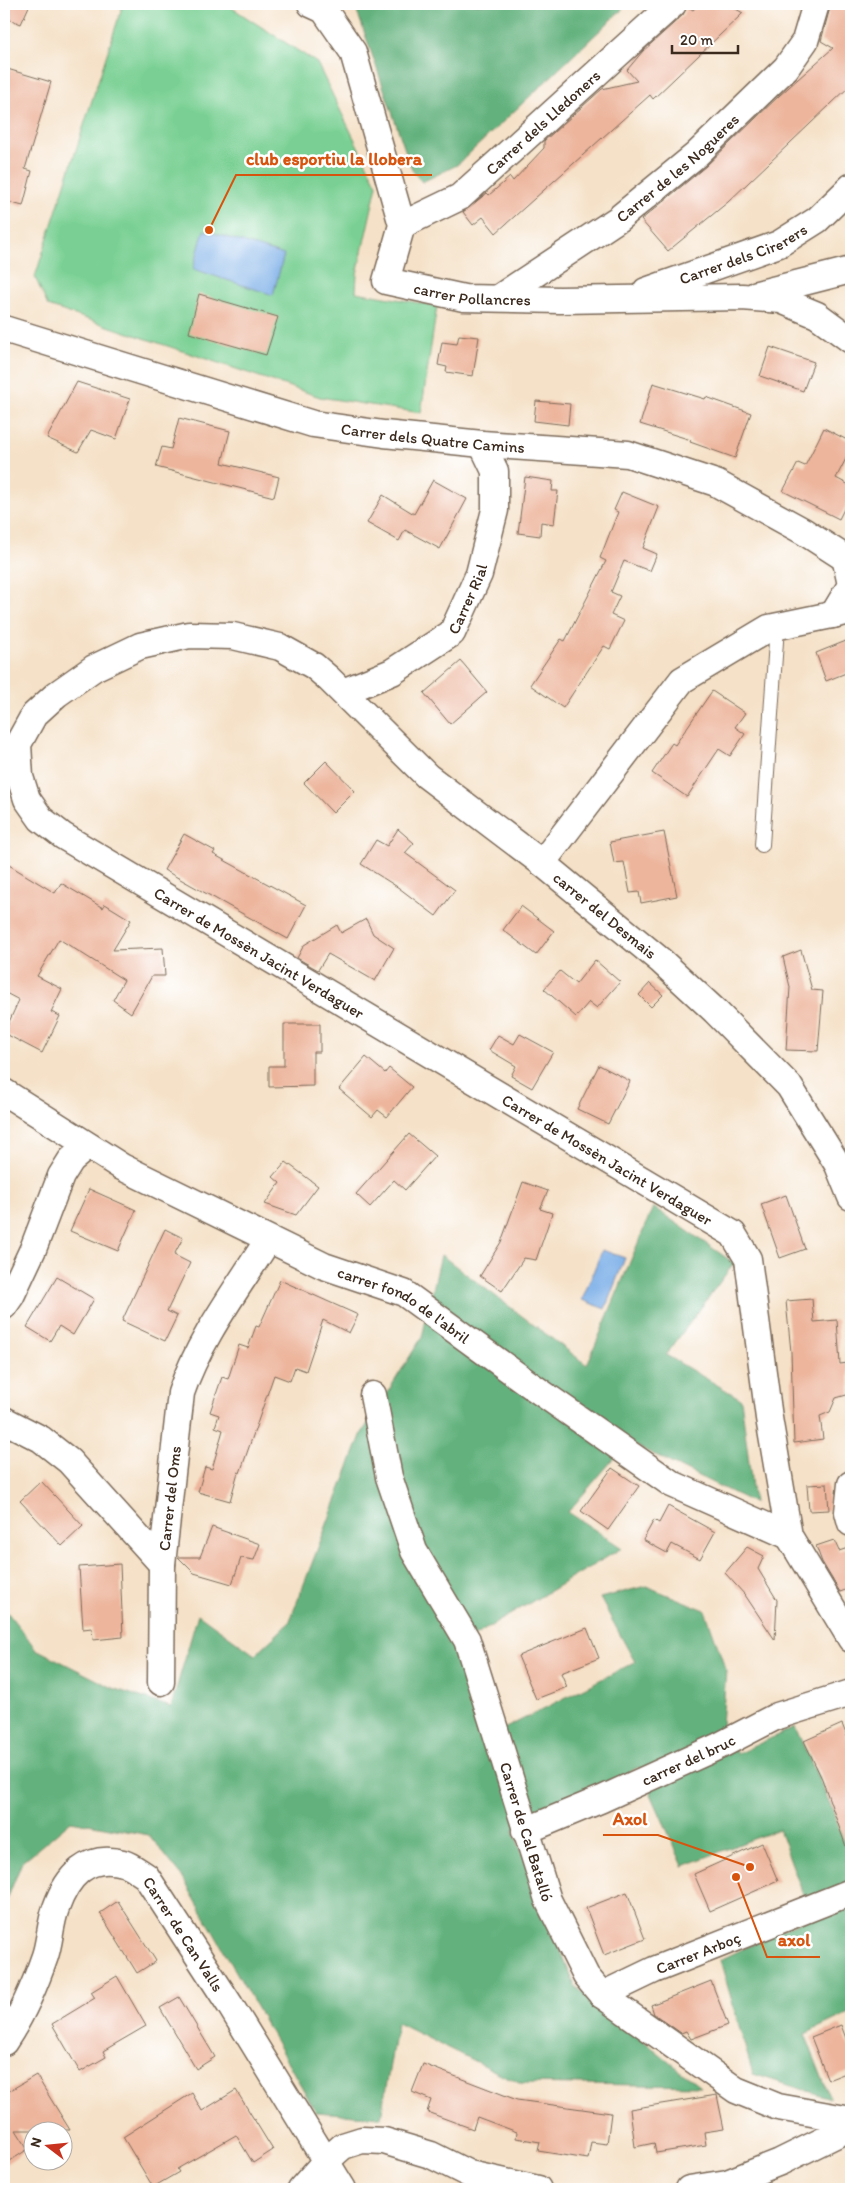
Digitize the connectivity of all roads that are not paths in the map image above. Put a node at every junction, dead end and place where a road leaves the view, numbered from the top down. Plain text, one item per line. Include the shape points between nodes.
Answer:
1 (311, 4) edge
2 (673, 4) edge
3 (816, 4) edge
4 (851, 187) edge
5 (402, 225) junction
6 (851, 270) edge
7 (500, 297) junction
8 (742, 298) junction
9 (620, 300) junction
10 (4, 329) edge
11 (850, 334) edge
12 (482, 444) junction
13 (848, 560) edge
14 (842, 613) edge
15 (778, 627) junction
16 (343, 692) junction
17 (762, 845) dead end
18 (542, 863) junction
19 (4, 1092) edge
20 (88, 1146) junction
21 (851, 1197) edge
22 (268, 1240) junction
23 (4, 1306) edge
24 (373, 1395) dead end
25 (4, 1420) edge
26 (851, 1484) edge
27 (851, 1523) edge
28 (789, 1536) junction
29 (162, 1564) junction
30 (851, 1639) edge
31 (160, 1682) dead end
32 (851, 1693) edge
33 (525, 1831) junction
34 (851, 1892) edge
35 (602, 1995) junction
36 (4, 2042) edge
37 (851, 2120) edge
38 (851, 2127) edge
39 (325, 2162) junction
40 (302, 2189) edge
41 (343, 2189) edge
42 (538, 2189) edge
43 (689, 2189) edge

1 - 5 street via 324,10 353,52
2 - 5 street, Carrer dels Lledoners via 460,197
3 - 7 street, Carrer de les Nogueres via 804,41 786,68 696,155 618,219
4 - 9 street, Carrer dels Cirerers via 816,220 779,244
5 - 7 street, carrer Pollancres via 386,282 464,298
6 - 8 street
7 - 9 street, carrer Pollancres
8 - 9 street, carrer Pollancres
8 - 11 street, carrer Pollancres via 782,300
10 - 12 street, Carrer dels Quatre Camins via 313,424
12 - 13 street, Carrer dels Quatre Camins via 628,454 716,483 803,530
12 - 16 street, Carrer Rial via 495,471 495,510 479,574 452,633 392,672
13 - 14 street via 851,585
14 - 15 street, carrer del Desmais
15 - 17 lane
15 - 18 street, carrer del Desmais via 769,628 682,680
16 - 18 street, Carrer de Mossèn Jacint Verdaguer via 427,776
16 - 28 street, Carrer de Mossèn Jacint Verdaguer via 314,666 280,646 233,636 189,635 140,646 94,668 34,715 18,744 20,777 27,799 41,819 63,836 733,1234 748,1259 769,1418
18 - 21 street, carrer del Desmais via 661,961 789,1086 838,1165
19 - 20 street, carrer fondo de l'abril
20 - 22 street, carrer fondo de l'abril via 122,1167
20 - 23 street via 71,1160 61,1176 12,1296
22 - 28 street, carrer fondo de l'abril via 324,1266 404,1293 672,1484
22 - 29 street, Carrer del Oms via 186,1377 181,1393
24 - 33 street, Carrer de Cal Batalló via 389,1477 414,1551 467,1640
25 - 29 street, Carrer del Oms via 41,1439 69,1462
26 - 27 street via 848,1512
28 - 30 street, Carrer de Mossèn Jacint Verdaguer
29 - 31 street
32 - 33 street, carrer del bruc via 777,1716 719,1746
33 - 35 street, Carrer de Cal Batalló via 548,1900 586,1976
34 - 35 street, Carrer Arboç via 654,1970
35 - 37 street, Carrer de Cal Batalló via 736,2090 778,2106
36 - 39 street, Carrer de Can Valls via 45,1956 56,1908 68,1882 81,1867 103,1860 125,1863 146,1876 230,2005
38 - 43 street via 780,2162 727,2183
39 - 40 street
39 - 41 street, Carrer de Can Valls
39 - 42 street via 343,2146 362,2140 384,2141 431,2155 469,2174

